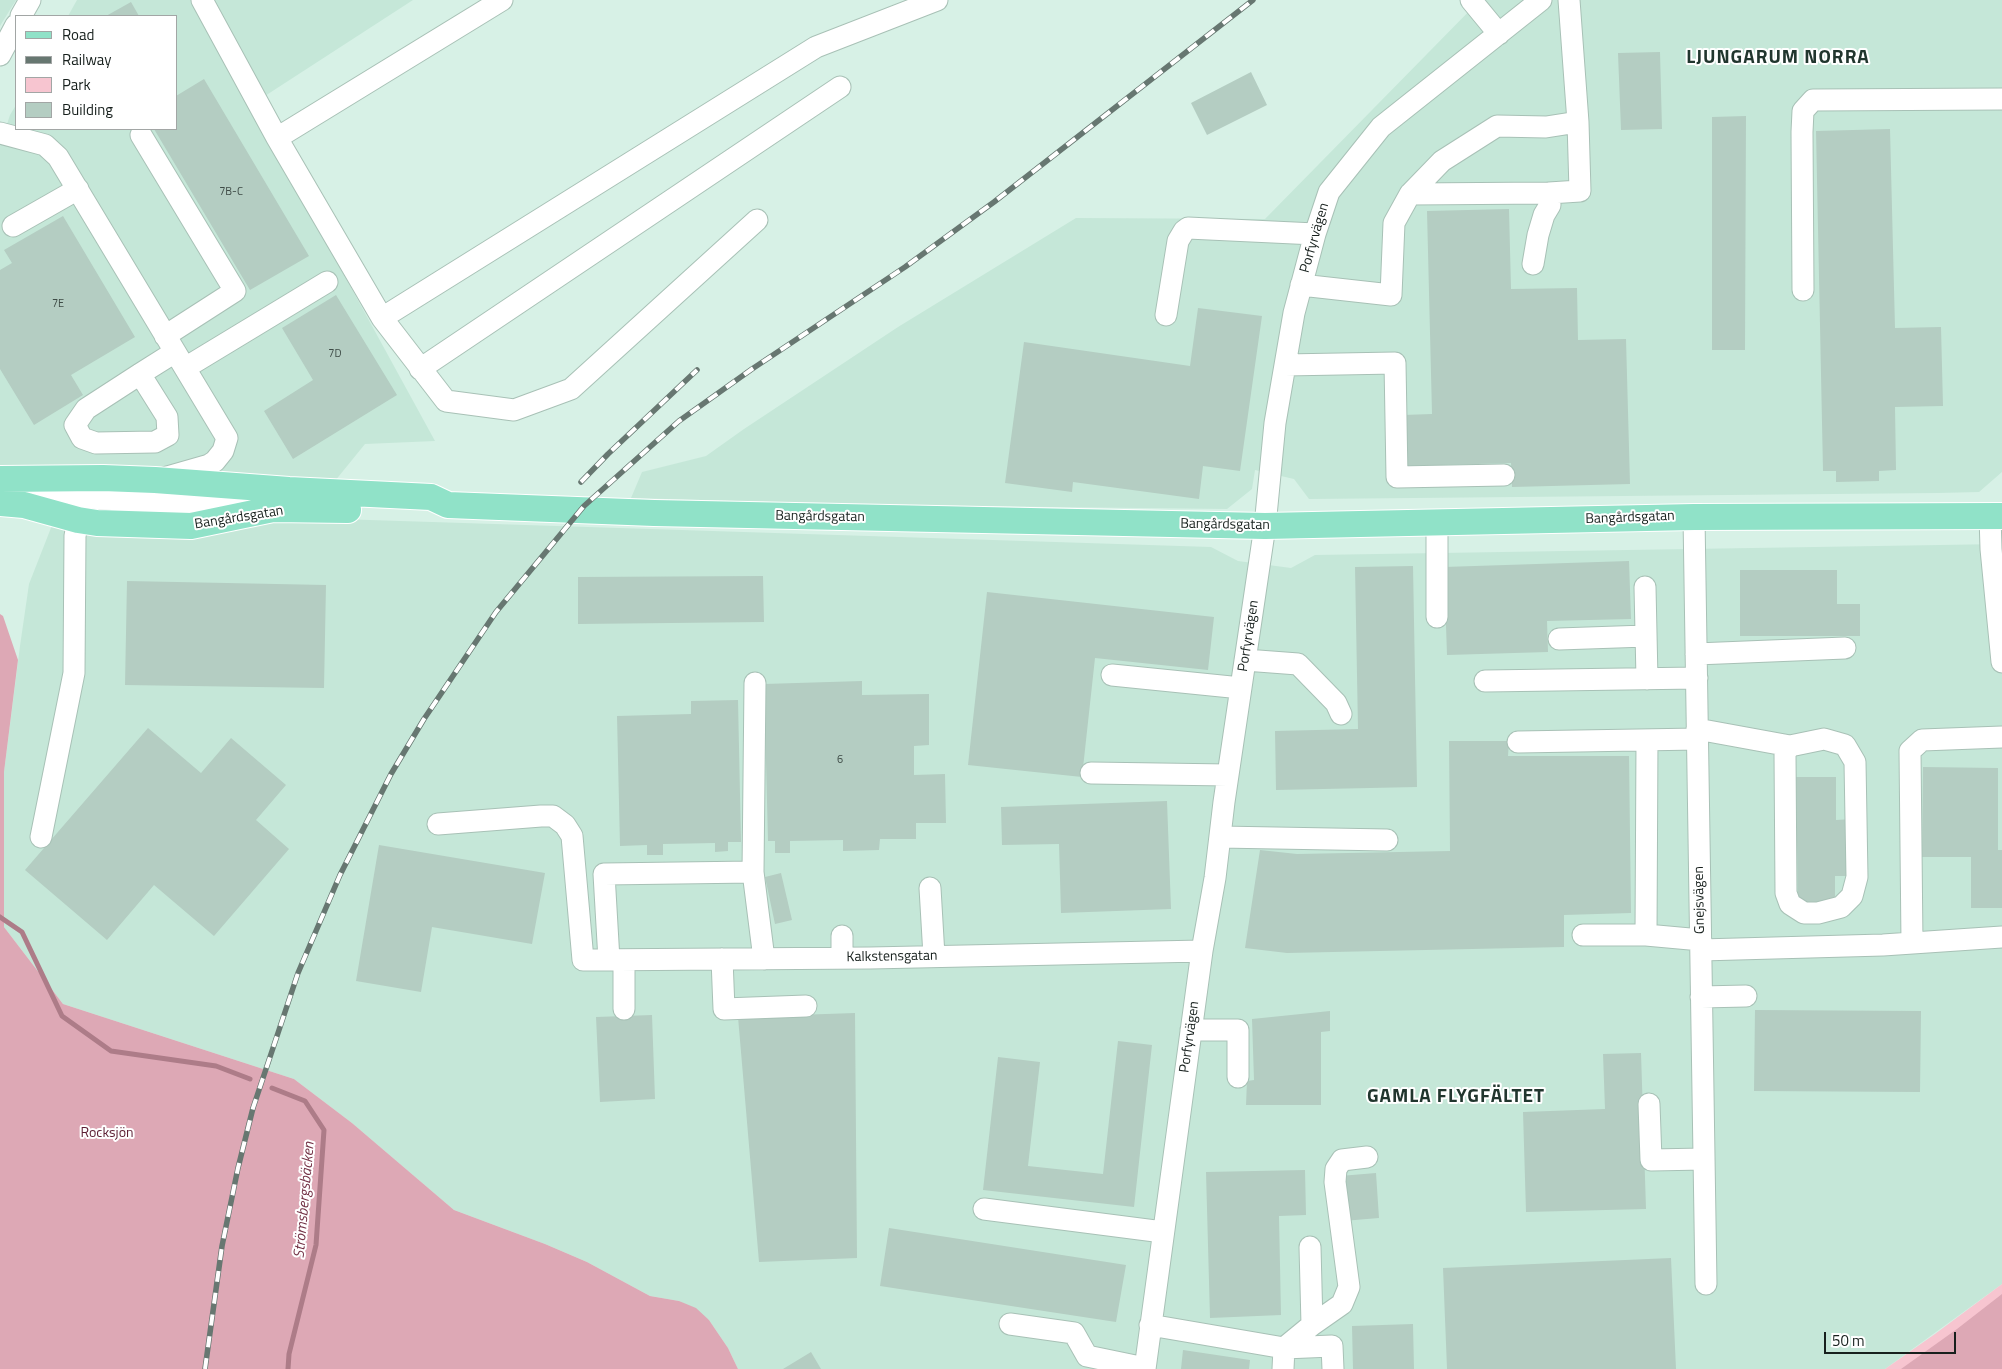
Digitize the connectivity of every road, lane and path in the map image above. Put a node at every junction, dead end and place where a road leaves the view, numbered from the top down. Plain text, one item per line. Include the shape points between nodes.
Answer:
1 (30, 0) edge
2 (202, 0) edge
3 (502, 0) edge
4 (937, 0) edge
5 (1471, 0) edge
6 (1541, 0) edge
7 (1569, 0) edge
8 (22, 15) edge
9 (15, 27) edge
10 (1498, 34) junction
11 (0, 55) edge
12 (840, 86) dead end
13 (2002, 98) edge
14 (1578, 122) junction
15 (19, 134) edge
16 (141, 134) dead end
17 (277, 138) junction
18 (78, 189) junction
19 (1549, 193) junction
20 (1410, 194) junction
21 (758, 220) dead end
22 (12, 226) dead end
23 (1315, 234) junction
24 (1533, 264) dead end
25 (327, 282) dead end
26 (1302, 285) junction
27 (1803, 290) dead end
28 (1166, 314) dead end
29 (382, 318) junction
30 (175, 352) junction
31 (1285, 365) junction
32 (420, 369) junction
33 (140, 374) dead end
34 (1504, 475) dead end
35 (11, 480) edge
36 (155, 480) junction
37 (0, 498) edge
38 (0, 502) edge
39 (448, 505) junction
40 (76, 508) junction
41 (1694, 516) junction
42 (1996, 516) edge
43 (1437, 522) junction
44 (1265, 526) junction
45 (1645, 587) dead end
46 (1437, 617) dead end
47 (1646, 636) junction
48 (1559, 639) dead end
49 (1844, 648) dead end
50 (1696, 654) junction
51 (1245, 660) junction
52 (2002, 662) edge
53 (1112, 675) dead end
54 (1697, 678) junction
55 (1647, 679) junction
56 (1485, 681) dead end
57 (755, 683) dead end
58 (1241, 688) junction
59 (1341, 714) dead end
60 (1698, 734) junction
61 (2002, 737) edge
62 (1647, 740) junction
63 (1518, 742) dead end
64 (1790, 746) junction
65 (1092, 773) dead end
66 (1228, 775) junction
67 (438, 824) dead end
68 (40, 837) dead end
69 (1220, 837) junction
70 (1387, 840) dead end
71 (753, 872) junction
72 (930, 888) dead end
73 (1583, 935) dead end
74 (1646, 935) junction
75 (842, 936) dead end
76 (2002, 936) edge
77 (1912, 943) junction
78 (1701, 945) junction
79 (1202, 951) junction
80 (934, 956) junction
81 (842, 958) junction
82 (722, 959) junction
83 (764, 959) junction
84 (617, 960) junction
85 (1746, 996) dead end
86 (1701, 997) junction
87 (806, 1006) dead end
88 (624, 1010) dead end
89 (1191, 1030) junction
90 (1238, 1076) dead end
91 (1649, 1104) dead end
92 (1367, 1157) dead end
93 (1704, 1159) junction
94 (984, 1209) dead end
95 (1163, 1232) junction
96 (1310, 1246) dead end
97 (1706, 1284) dead end
98 (1010, 1324) dead end
99 (1150, 1325) junction
100 (1312, 1326) junction
101 (1284, 1348) junction
102 (1145, 1368) edge
103 (1283, 1369) edge
104 (1333, 1369) edge

1 - 8 street
2 - 17 street
3 - 17 street
4 - 29 street via 816,47
5 - 10 street
6 - 10 street, Porfyrvägen
7 - 14 street
9 - 11 street
10 - 23 street, Porfyrvägen via 1382,127 1329,192
12 - 32 street
13 - 27 street via 1813,100 1803,111
14 - 19 street via 1580,191
14 - 20 street via 1546,127 1497,126 1442,161
15 - 18 street via 45,145 58,157
16 - 30 street via 235,291
17 - 29 street
18 - 22 street
18 - 30 street
19 - 20 street
19 - 24 street via 1550,205 1538,235
20 - 26 street via 1394,223 1391,295
21 - 32 street via 571,389 514,410 446,401
23 - 26 street, Porfyrvägen
23 - 28 street via 1188,228 1178,241
25 - 30 street
26 - 31 street, Porfyrvägen
29 - 32 street
30 - 33 street
30 - 36 street via 227,438 223,451 209,465
31 - 34 street via 1395,363 1397,477
31 - 44 street, Porfyrvägen via 1275,423
35 - 36 main road, Bangårdsgatan
35 - 40 street, Bangårdsgatan
36 - 39 main road, Bangårdsgatan via 431,496
37 - 40 street
38 - 40 main road, Bangårdsgatan
39 - 40 main road, Bangårdsgatan via 431,512 273,509 191,526 113,524
39 - 44 main road, Bangårdsgatan via 779,517
40 - 68 street via 74,673
41 - 42 main road, Bangårdsgatan
41 - 43 main road, Bangårdsgatan
41 - 50 street, Gnejsvägen
42 - 52 street via 1991,549
43 - 44 main road, Bangårdsgatan
43 - 46 street
44 - 51 street, Porfyrvägen
45 - 47 street
47 - 48 street
47 - 55 street
49 - 50 street
50 - 54 street, Gnejsvägen
51 - 58 street, Porfyrvägen
51 - 59 street via 1298,664 1336,703
53 - 58 street
54 - 55 street
54 - 60 street, Gnejsvägen
55 - 56 street
57 - 71 street
58 - 66 street, Porfyrvägen
60 - 62 street
60 - 64 street
60 - 78 street, Gnejsvägen
61 - 77 street via 1922,740 1910,751
62 - 63 street
62 - 74 street
64 - 64 street via 1785,753 1786,893 1790,904 1804,913 1818,913 1841,907 1852,896 1857,877 1855,762 1845,745 1824,739
65 - 66 street
66 - 69 street, Porfyrvägen
67 - 84 street, Kalkstensgatan via 553,816 565,825 572,836 583,960
69 - 70 street
69 - 79 street, Porfyrvägen
71 - 83 street
71 - 84 street via 604,874
72 - 80 street
73 - 74 street
74 - 78 street
75 - 81 street
76 - 77 street
77 - 78 street
78 - 86 street, Gnejsvägen
79 - 80 street, Kalkstensgatan
79 - 89 street, Porfyrvägen
80 - 81 street, Kalkstensgatan
81 - 83 street, Kalkstensgatan
82 - 83 street, Kalkstensgatan
82 - 84 street, Kalkstensgatan
82 - 87 street via 724,1009
84 - 88 street
85 - 86 street
86 - 93 street, Gnejsvägen
89 - 90 street via 1238,1030
89 - 95 street, Porfyrvägen
91 - 93 street via 1651,1160
92 - 100 street via 1342,1160 1336,1169 1349,1287 1342,1304
93 - 97 street, Gnejsvägen
94 - 95 street
95 - 99 street, Porfyrvägen
96 - 100 street
98 - 102 street via 1074,1333 1087,1356
99 - 101 street
99 - 102 street, Porfyrvägen
100 - 101 street
101 - 103 street
101 - 104 street via 1332,1346

